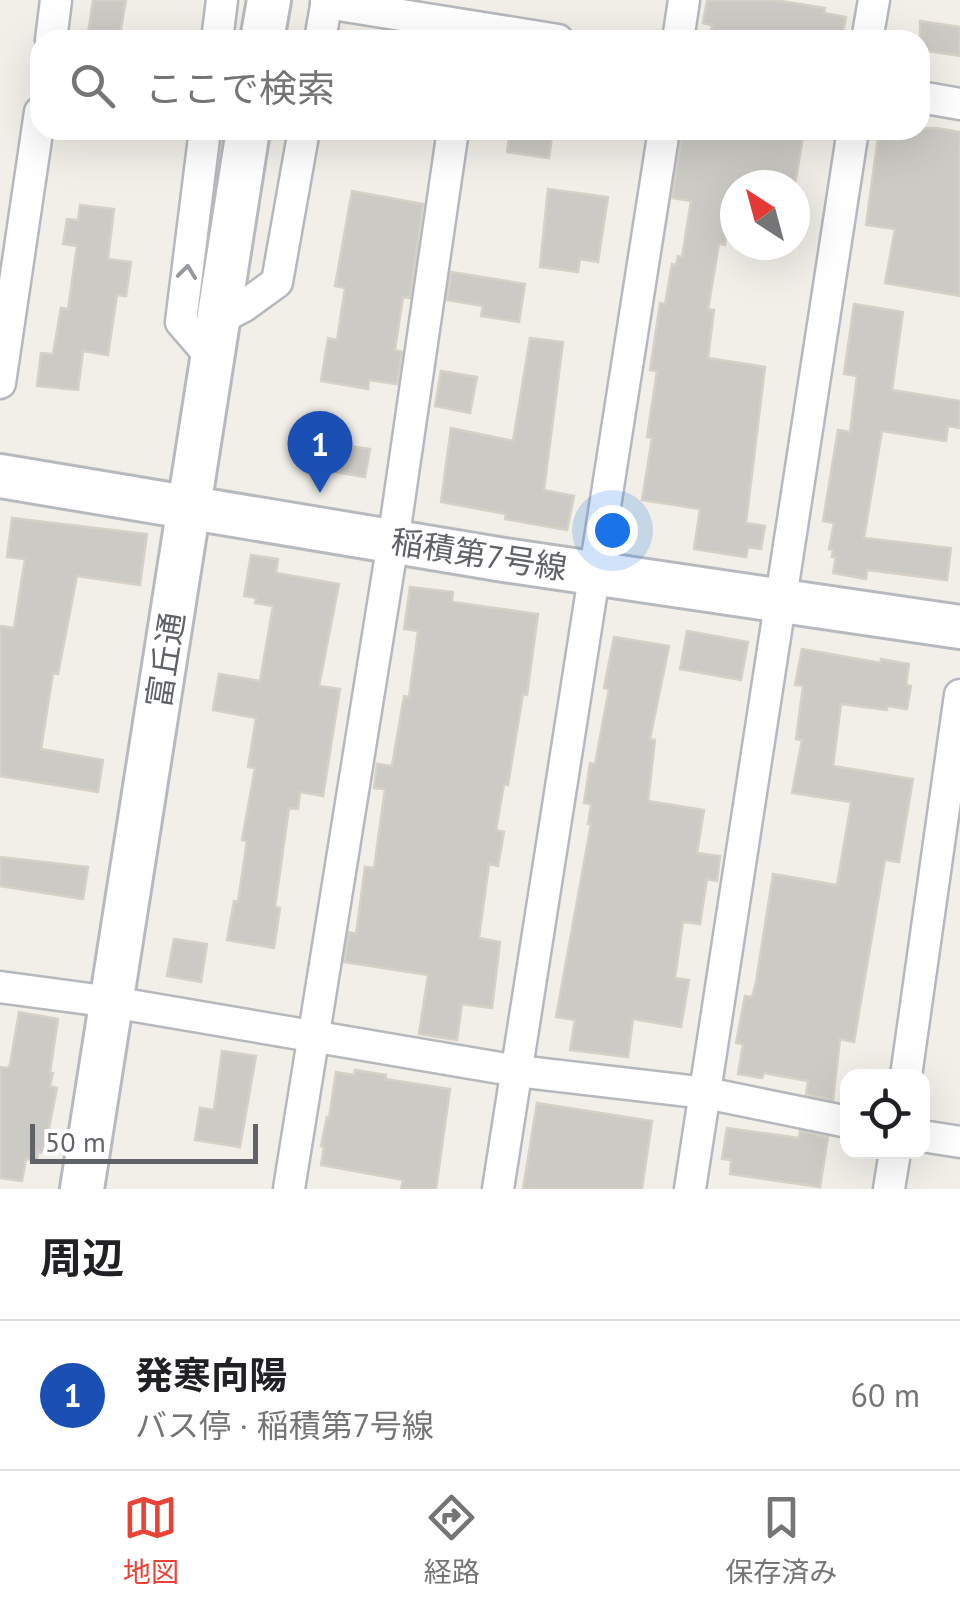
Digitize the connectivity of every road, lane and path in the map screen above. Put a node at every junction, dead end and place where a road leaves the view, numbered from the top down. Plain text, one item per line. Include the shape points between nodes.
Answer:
1 (56, 0) edge
2 (222, 0) edge
3 (268, 0) edge
4 (684, 0) edge
5 (874, 0) edge
6 (326, 1) edge
7 (469, 22) edge
8 (52, 30) edge
9 (218, 30) edge
10 (264, 30) edge
11 (322, 30) edge
12 (509, 30) edge
13 (680, 30) edge
14 (869, 30) edge
15 (930, 100) edge
16 (960, 104) edge
17 (36, 140) edge
18 (205, 140) edge
19 (247, 140) edge
20 (302, 140) edge
21 (452, 140) edge
22 (662, 140) edge
23 (852, 140) edge
24 (216, 338) junction
25 (0, 383) edge
26 (0, 476) edge
27 (190, 508) junction
28 (393, 542) junction
29 (592, 573) junction
30 (783, 601) junction
31 (960, 627) edge
32 (960, 695) edge
33 (0, 987) edge
34 (112, 1002) junction
35 (312, 1037) junction
36 (907, 1069) edge
37 (516, 1070) junction
38 (706, 1093) junction
39 (840, 1120) edge
40 (930, 1137) edge
41 (960, 1142) edge
42 (894, 1159) edge
43 (82, 1189) edge
44 (289, 1189) edge
45 (498, 1189) edge
46 (690, 1189) edge
47 (889, 1189) edge

1 - 8 street
2 - 9 street
3 - 10 street
4 - 13 street
5 - 14 street
6 - 7 street
6 - 11 street
7 - 12 street
15 - 16 street
17 - 25 street
24 -> 18 street via 181,322
19 - 24 street, 富丘通
20 - 24 street via 278,282
21 - 28 street
22 - 29 street
23 - 30 street
24 - 27 street, 富丘通
26 - 27 street, 稲積第7号線
27 - 28 street, 稲積第7号線
27 - 34 street, 富丘通
28 - 29 street, 稲積第7号線
28 - 35 street
29 - 30 street, 稲積第7号線
29 - 37 street
30 - 31 street, 稲積第7号線
30 - 38 street
32 - 36 street
33 - 34 street
34 - 35 street
34 - 43 street, 富丘通
35 - 37 street
35 - 44 street
37 - 38 street
37 - 45 street
38 - 39 street
38 - 46 street
40 - 41 street
42 - 47 street

